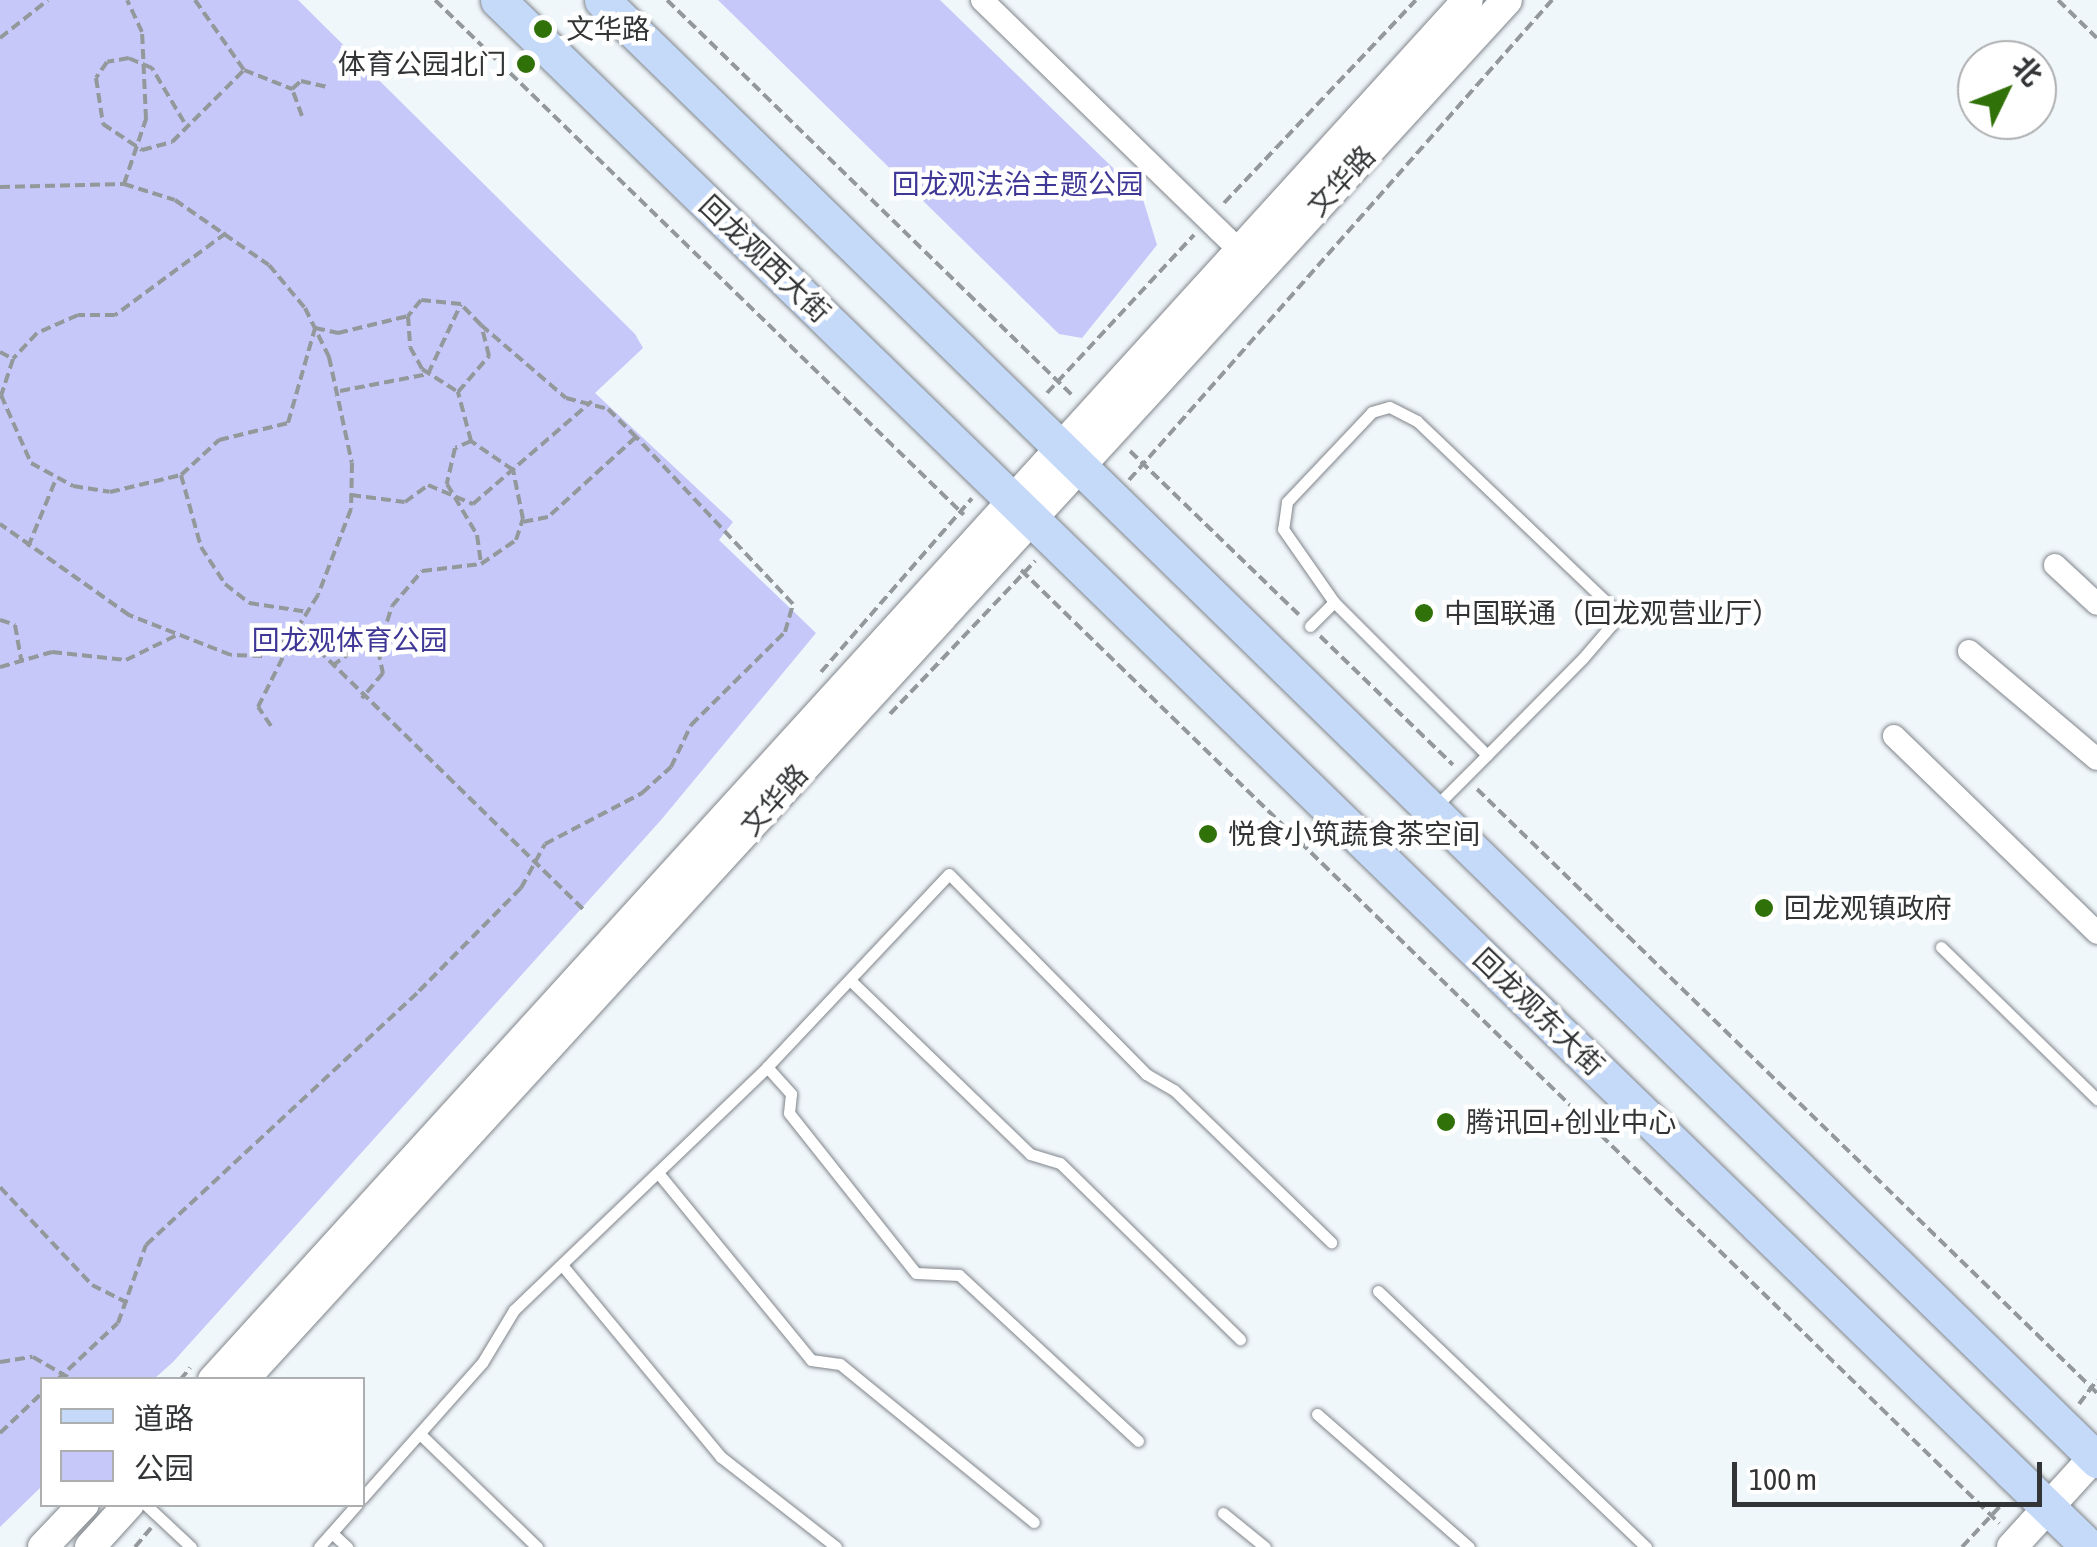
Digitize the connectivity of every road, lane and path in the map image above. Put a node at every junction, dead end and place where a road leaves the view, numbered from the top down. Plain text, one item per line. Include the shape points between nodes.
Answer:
1 (48, 0) edge
2 (127, 0) edge
3 (140, 0) edge
4 (195, 0) edge
5 (435, 0) edge
6 (498, 0) edge
7 (602, 0) edge
8 (667, 0) edge
9 (982, 0) edge
10 (1416, 0) edge
11 (1468, 0) edge
12 (1507, 0) edge
13 (1552, 0) edge
14 (2058, 0) edge
15 (136, 6) junction
16 (1, 33) edge
17 (2097, 38) edge
18 (139, 62) junction
19 (244, 70) junction
20 (328, 87) dead end
21 (292, 89) junction
22 (302, 116) dead end
23 (184, 122) junction
24 (135, 148) junction
25 (124, 184) junction
26 (0, 187) edge
27 (1208, 220) junction
28 (226, 234) junction
29 (1240, 251) junction
30 (461, 304) junction
31 (408, 316) junction
32 (481, 326) junction
33 (315, 328) junction
34 (0, 352) edge
35 (13, 359) junction
36 (1066, 370) dead end
37 (428, 374) junction
38 (1052, 374) dead end
39 (340, 391) junction
40 (458, 392) junction
41 (592, 402) junction
42 (636, 437) junction
43 (471, 440) junction
44 (1156, 454) dead end
45 (1070, 457) junction
46 (513, 470) junction
47 (181, 475) junction
48 (1154, 475) dead end
49 (56, 479) junction
50 (939, 490) dead end
51 (351, 494) junction
52 (451, 494) junction
53 (1022, 510) junction
54 (522, 522) junction
55 (0, 524) edge
56 (28, 547) junction
57 (481, 564) junction
58 (2055, 565) dead end
59 (1044, 593) dead end
60 (1334, 602) junction
61 (2097, 604) edge
62 (308, 612) junction
63 (0, 620) edge
64 (1310, 626) junction
65 (297, 629) junction
66 (179, 634) junction
67 (378, 650) junction
68 (1969, 650) dead end
69 (21, 659) junction
70 (332, 666) junction
71 (0, 667) edge
72 (362, 698) junction
73 (272, 726) dead end
74 (1894, 736) dead end
75 (1487, 755) junction
76 (2097, 760) edge
77 (1465, 777) junction
78 (1432, 810) junction
79 (534, 862) junction
80 (585, 911) dead end
81 (2097, 933) edge
82 (1941, 948) dead end
83 (850, 980) junction
84 (767, 1068) junction
85 (2097, 1099) edge
86 (659, 1174) junction
87 (0, 1187) edge
88 (1331, 1242) dead end
89 (562, 1265) junction
90 (1378, 1291) dead end
91 (128, 1303) junction
92 (1240, 1340) dead end
93 (0, 1362) edge
94 (65, 1372) junction
95 (60, 1377) edge
96 (70, 1377) edge
97 (216, 1377) edge
98 (246, 1377) edge
99 (2097, 1380) edge
100 (2091, 1388) junction
101 (2097, 1394) edge
102 (40, 1395) edge
103 (1317, 1414) dead end
104 (2062, 1426) junction
105 (0, 1433) edge
106 (420, 1434) junction
107 (1138, 1441) dead end
108 (2096, 1457) edge
109 (2021, 1481) junction
110 (365, 1495) edge
111 (81, 1507) edge
112 (96, 1507) edge
113 (126, 1507) edge
114 (148, 1507) edge
115 (354, 1507) edge
116 (2048, 1508) junction
117 (1223, 1513) dead end
118 (1992, 1516) junction
119 (1034, 1522) dead end
120 (332, 1533) junction
121 (2015, 1544) edge
122 (43, 1547) edge
123 (60, 1547) edge
124 (90, 1547) edge
125 (190, 1547) edge
126 (320, 1547) edge
127 (348, 1547) edge
128 (537, 1547) edge
129 (836, 1547) edge
130 (1265, 1547) edge
131 (1469, 1547) edge
132 (1646, 1547) edge
133 (1962, 1547) edge
134 (2089, 1547) edge

1 - 16 path
2 - 15 path
3 - 15 path
4 - 19 path
5 - 50 path
6 - 53 main road, 回龙观西大街
7 - 45 main road
8 - 38 path
9 - 27 street
10 - 27 path
11 - 29 street, 文华路
12 - 45 street, 文华路
13 - 44 path via 1327,246 1280,318
14 - 17 path
15 - 18 path
18 - 23 path via 171,92
18 - 24 path via 146,119
18 - 24 path via 107,62 92,101 103,124
19 - 21 path
19 - 23 path
20 - 21 path via 301,81
21 - 22 path
23 - 24 path via 172,142
24 - 25 path
25 - 26 path
25 - 28 path via 175,200
27 - 29 street
27 - 36 path
28 - 33 path via 269,265
28 - 35 path via 115,315 78,314 37,333
29 - 45 street, 文华路
30 - 31 path via 439,295
30 - 32 path
30 - 37 path
31 - 33 path via 338,334
31 - 37 path via 410,347
32 - 40 path via 489,356
32 - 41 path via 566,398
33 - 39 path
33 - 47 path via 288,423 219,440
34 - 35 path
35 - 49 path via 2,395 14,439
37 - 39 path
37 - 40 path
39 - 51 path
40 - 43 path
41 - 42 path
41 - 46 path
42 - 54 path via 548,517
42 - 79 path via 793,604 785,632 691,725 671,767 642,793 544,844
43 - 46 path
43 - 52 path via 447,463
45 - 53 street, 文华路
45 - 78 main road
46 - 52 path via 473,504
46 - 54 path
47 - 49 path via 110,492
47 - 62 path via 200,547 225,584 249,603
48 - 64 path
49 - 56 path
51 - 52 path via 406,502 428,485
51 - 62 path via 340,547
52 - 57 path via 476,535
53 - 97 street, 文华路
53 - 98 street, 文华路
53 - 109 main road, 回龙观东大街
54 - 57 path via 516,540
55 - 56 path
56 - 66 path via 129,614
57 - 67 path via 422,572 392,606
58 - 61 street
59 - 118 path
60 - 64 lane
60 - 75 lane
60 - 75 lane via 1295,558 1283,529 1287,502 1372,412 1390,407 1417,421 1620,615
62 - 65 path
63 - 69 path via 15,625
64 - 77 path
65 - 66 path via 262,656 232,656
65 - 70 path
65 - 73 path via 258,708
66 - 69 path via 126,660 52,652
67 - 70 path via 356,649
67 - 72 path via 384,672
68 - 76 street
69 - 71 path
70 - 72 path
72 - 79 path
74 - 81 street
75 - 77 lane
77 - 78 lane
77 - 100 path
78 - 104 main road
79 - 80 path
79 - 91 path via 521,888 419,991 146,1245
82 - 85 lane
83 - 84 lane
83 - 88 lane via 949,874 1146,1074 1174,1090
83 - 92 lane via 1030,1154 1060,1163
84 - 86 lane
84 - 107 lane via 791,1094 789,1113 916,1273 958,1275
86 - 89 lane
86 - 119 lane via 811,1360 840,1364
87 - 91 path via 92,1285
89 - 106 lane via 514,1310
89 - 129 lane via 720,1458
90 - 132 lane
91 - 94 path
93 - 94 path via 33,1358
94 - 95 path
94 - 96 path
99 - 100 path
100 - 101 path
100 - 104 path
102 - 105 path
103 - 131 lane
104 - 108 main road
106 - 110 lane
106 - 128 lane
108 - 116 street
109 - 116 main road, 回龙观东大街
109 - 118 path
111 - 122 street
112 - 123 street
113 - 124 street
114 - 125 lane
115 - 120 lane
116 - 121 street
116 - 134 main road, 回龙观东大街
117 - 130 lane
118 - 121 path
118 - 133 path
120 - 126 lane
120 - 127 lane

